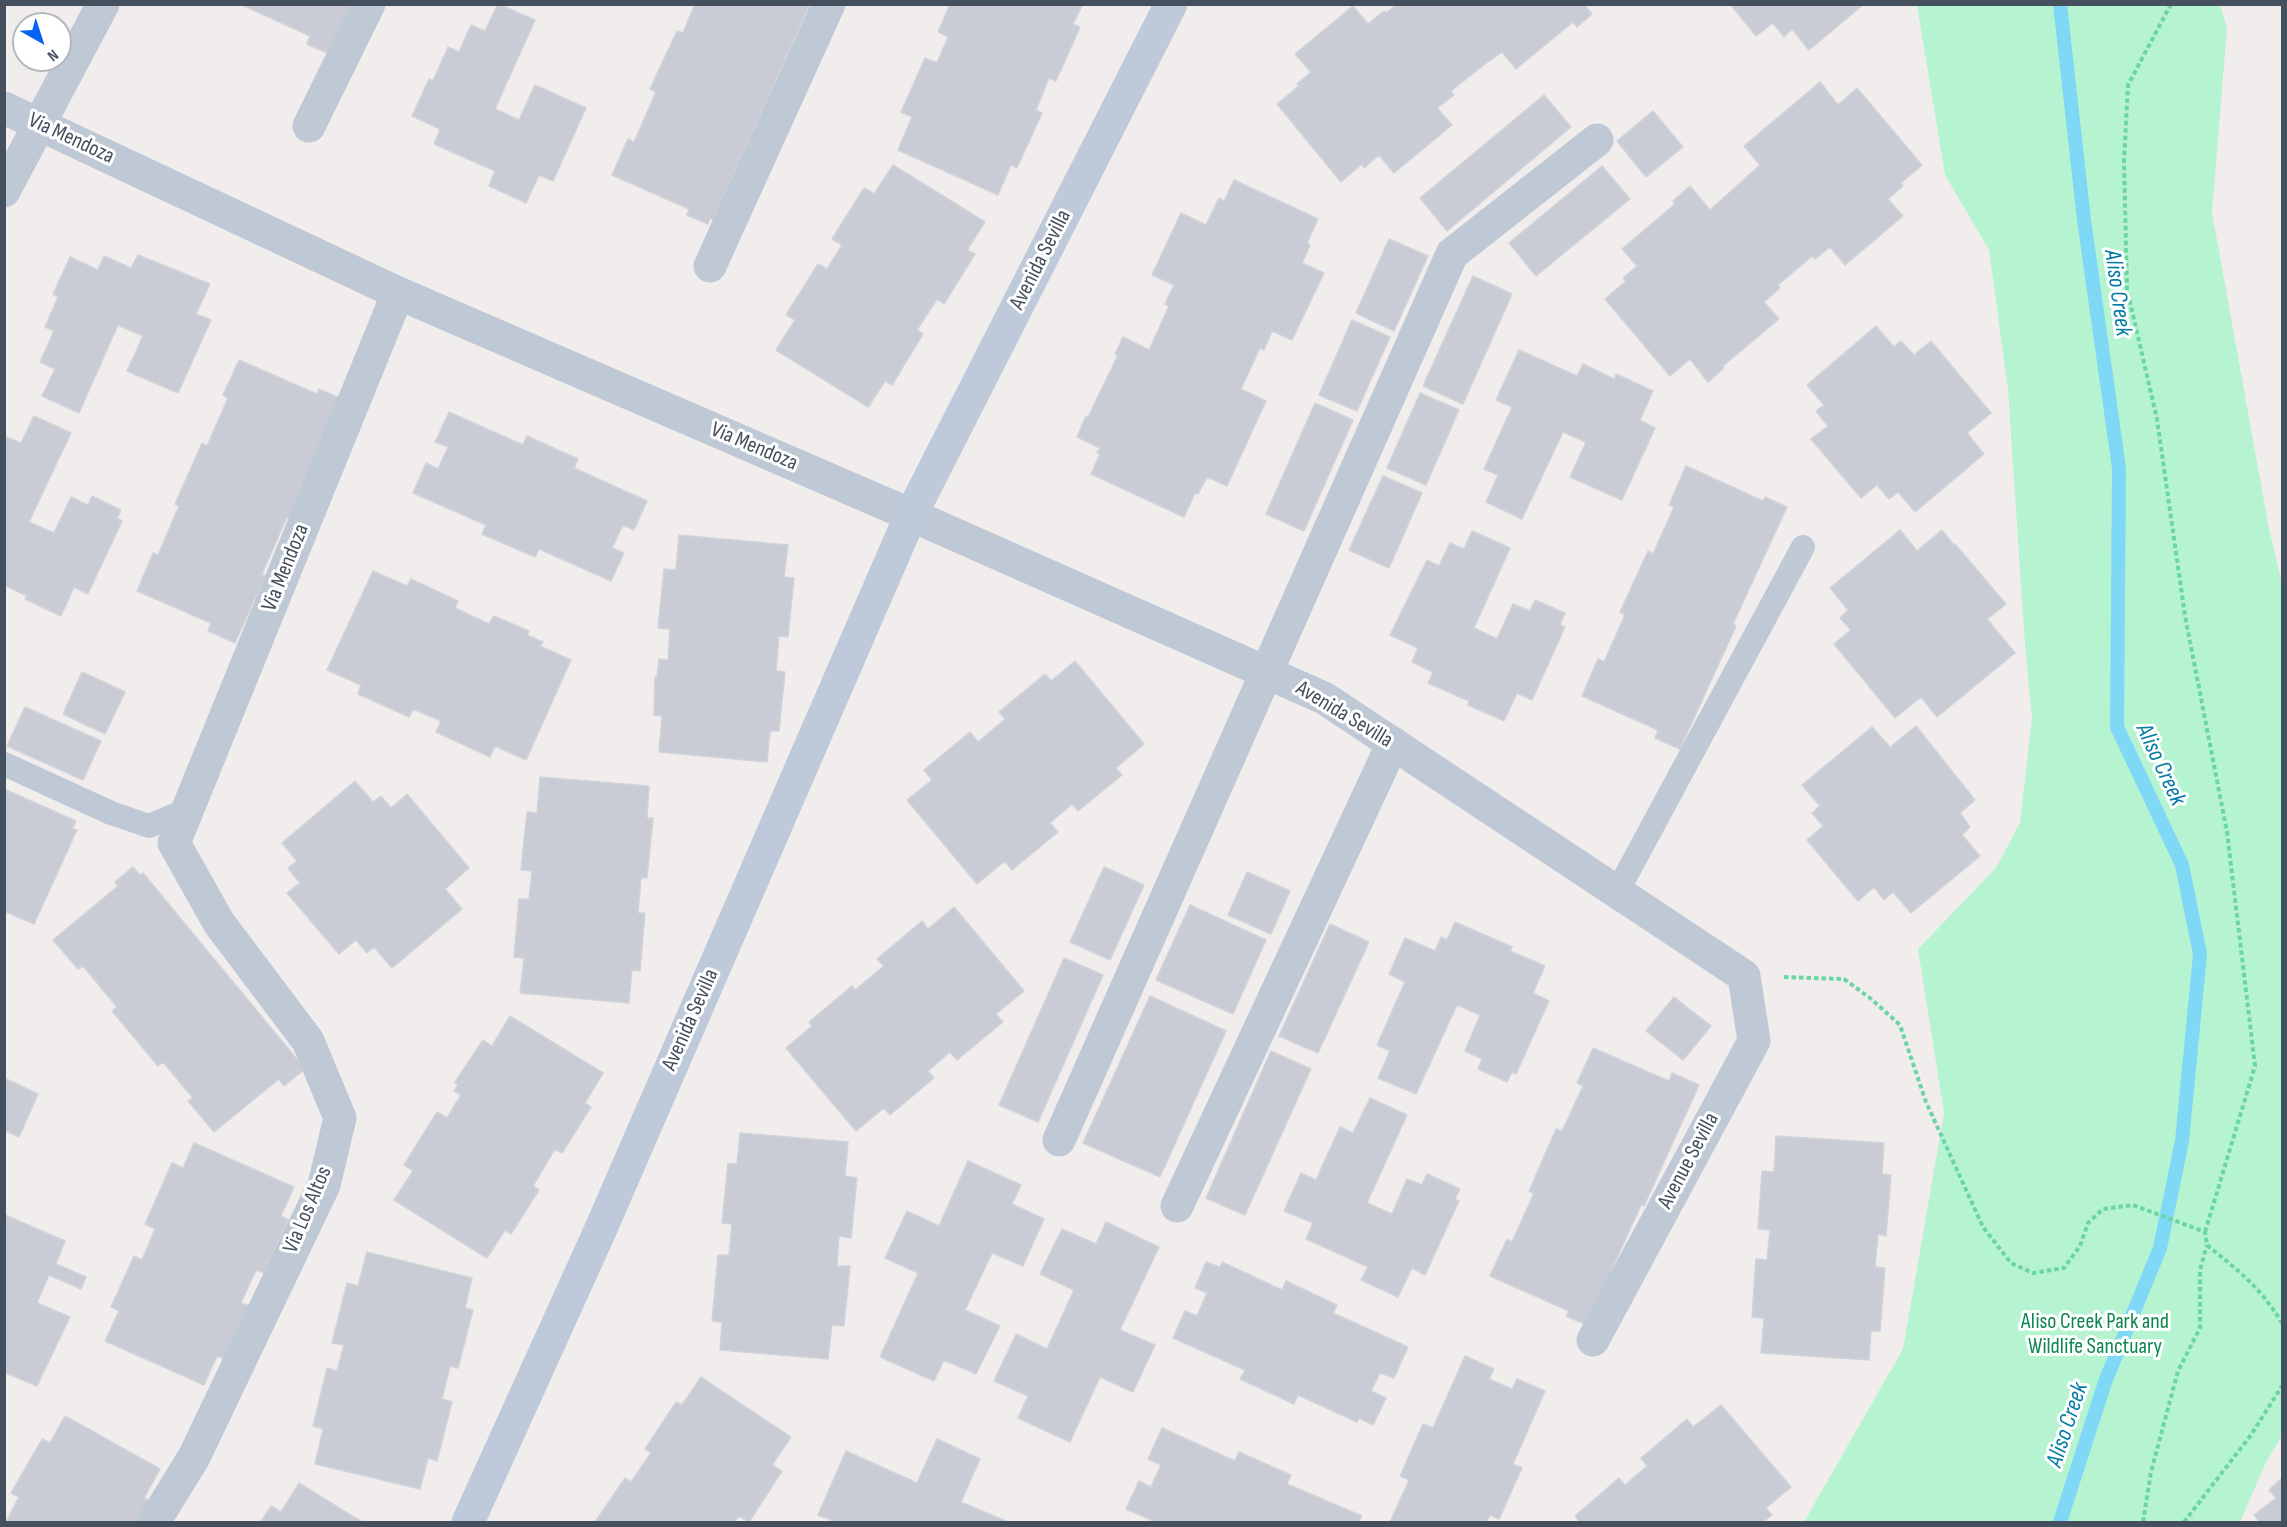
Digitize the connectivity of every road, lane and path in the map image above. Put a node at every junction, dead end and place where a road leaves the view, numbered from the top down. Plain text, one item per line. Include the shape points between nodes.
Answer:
1 (103, 4) edge
2 (369, 4) edge
3 (829, 4) edge
4 (1171, 4) edge
5 (2171, 4) edge
6 (4, 108) edge
7 (41, 124) junction
8 (309, 126) dead end
9 (1598, 140) dead end
10 (4, 191) edge
11 (710, 266) dead end
12 (398, 293) junction
13 (911, 515) junction
14 (1803, 547) dead end
15 (1266, 672) junction
16 (1393, 743) junction
17 (4, 764) edge
18 (187, 810) junction
19 (174, 843) joint
20 (1617, 892) junction
21 (1744, 976) junction
22 (1059, 1140) dead end
23 (1177, 1206) dead end
24 (2205, 1232) junction
25 (2207, 1245) junction
26 (2283, 1323) edge
27 (1593, 1340) dead end
28 (2283, 1386) edge
29 (154, 1522) edge
30 (468, 1522) edge
31 (2143, 1522) edge
32 (2184, 1522) edge

1 - 7 street
2 - 8 street
3 - 11 street
4 - 13 street, Avenida Sevilla
5 - 24 path via 2128,85 2124,161 2127,289 2157,419 2185,616 2227,832 2255,1066
6 - 7 street, Via Mendoza
7 - 10 street
7 - 12 street, Via Mendoza
9 - 15 street via 1452,254
12 - 13 street, Via Mendoza
12 - 18 street, Via Mendoza
13 - 15 street, Avenida Sevilla
13 - 30 street, Avenida Sevilla via 599,1233
14 - 20 lane
15 - 16 street, Avenida Sevilla via 1324,698
15 - 22 street
16 - 20 street, Avenida Sevilla
16 - 23 street
17 - 18 lane via 149,826
18 - 19 street, Via Mendoza
19 - 29 street, Via Los Altos via 219,923 308,1041 340,1118 324,1185 194,1456
20 - 21 street, Avenida Sevilla
21 - 24 path via 1844,980 1900,1025 1926,1102 1960,1181 1983,1227 2011,1263 2033,1273 2064,1268 2088,1223 2103,1209 2133,1205
21 - 27 street, Avenue Sevilla via 1754,1041
24 - 25 path
25 - 26 path via 2249,1278
25 - 31 path via 2200,1270 2200,1328 2178,1371 2151,1472
28 - 32 path

